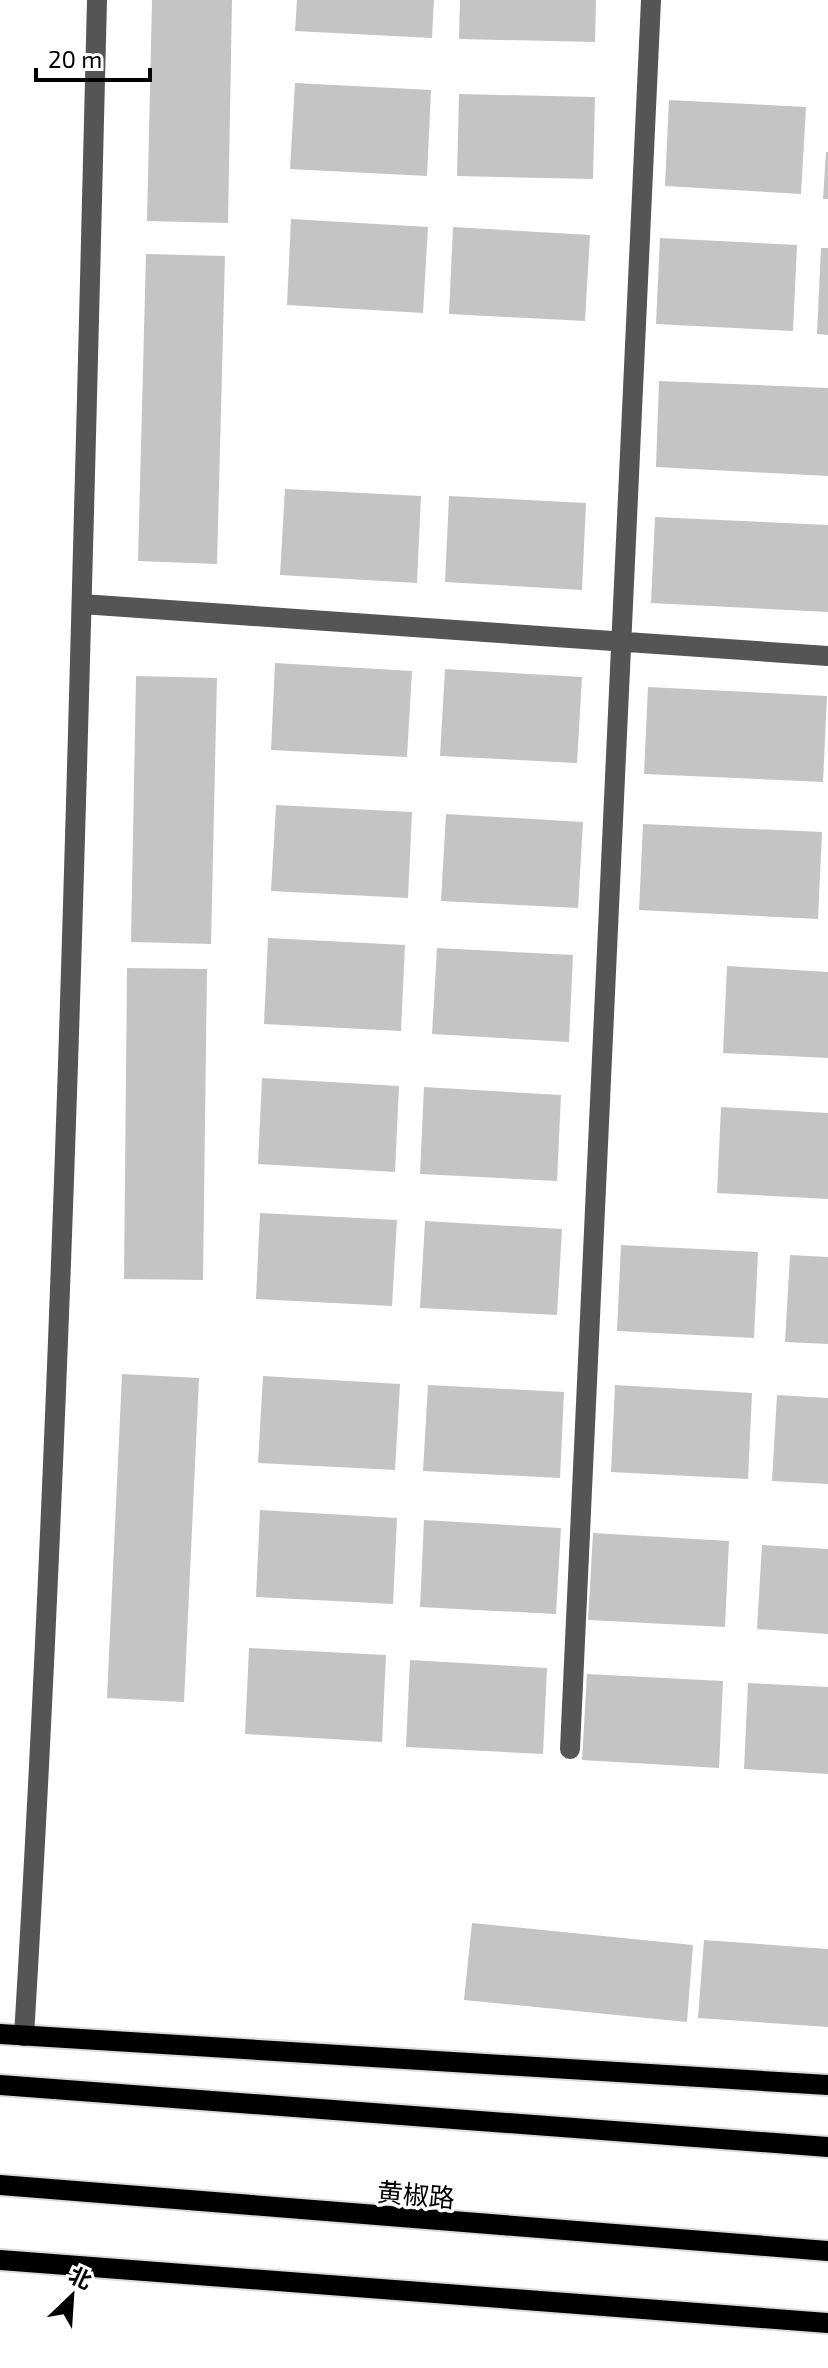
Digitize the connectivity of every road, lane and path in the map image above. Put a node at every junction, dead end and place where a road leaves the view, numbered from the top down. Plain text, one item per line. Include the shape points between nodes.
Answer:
1 (97, 0) edge
2 (651, 0) edge
3 (82, 604) junction
4 (621, 643) junction
5 (828, 656) edge
6 (570, 1749) dead end
7 (0, 2034) edge
8 (24, 2036) junction
9 (0, 2085) edge
10 (828, 2085) edge
11 (828, 2147) edge
12 (0, 2185) edge
13 (828, 2251) edge
14 (0, 2260) edge
15 (828, 2323) edge

1 - 3 street
2 - 4 street
3 - 4 street
3 - 8 street via 42,1740
4 - 5 street
4 - 6 street
7 - 8 main road
8 - 10 main road
9 - 11 main road
12 - 13 main road, 黄椒路
14 - 15 main road

